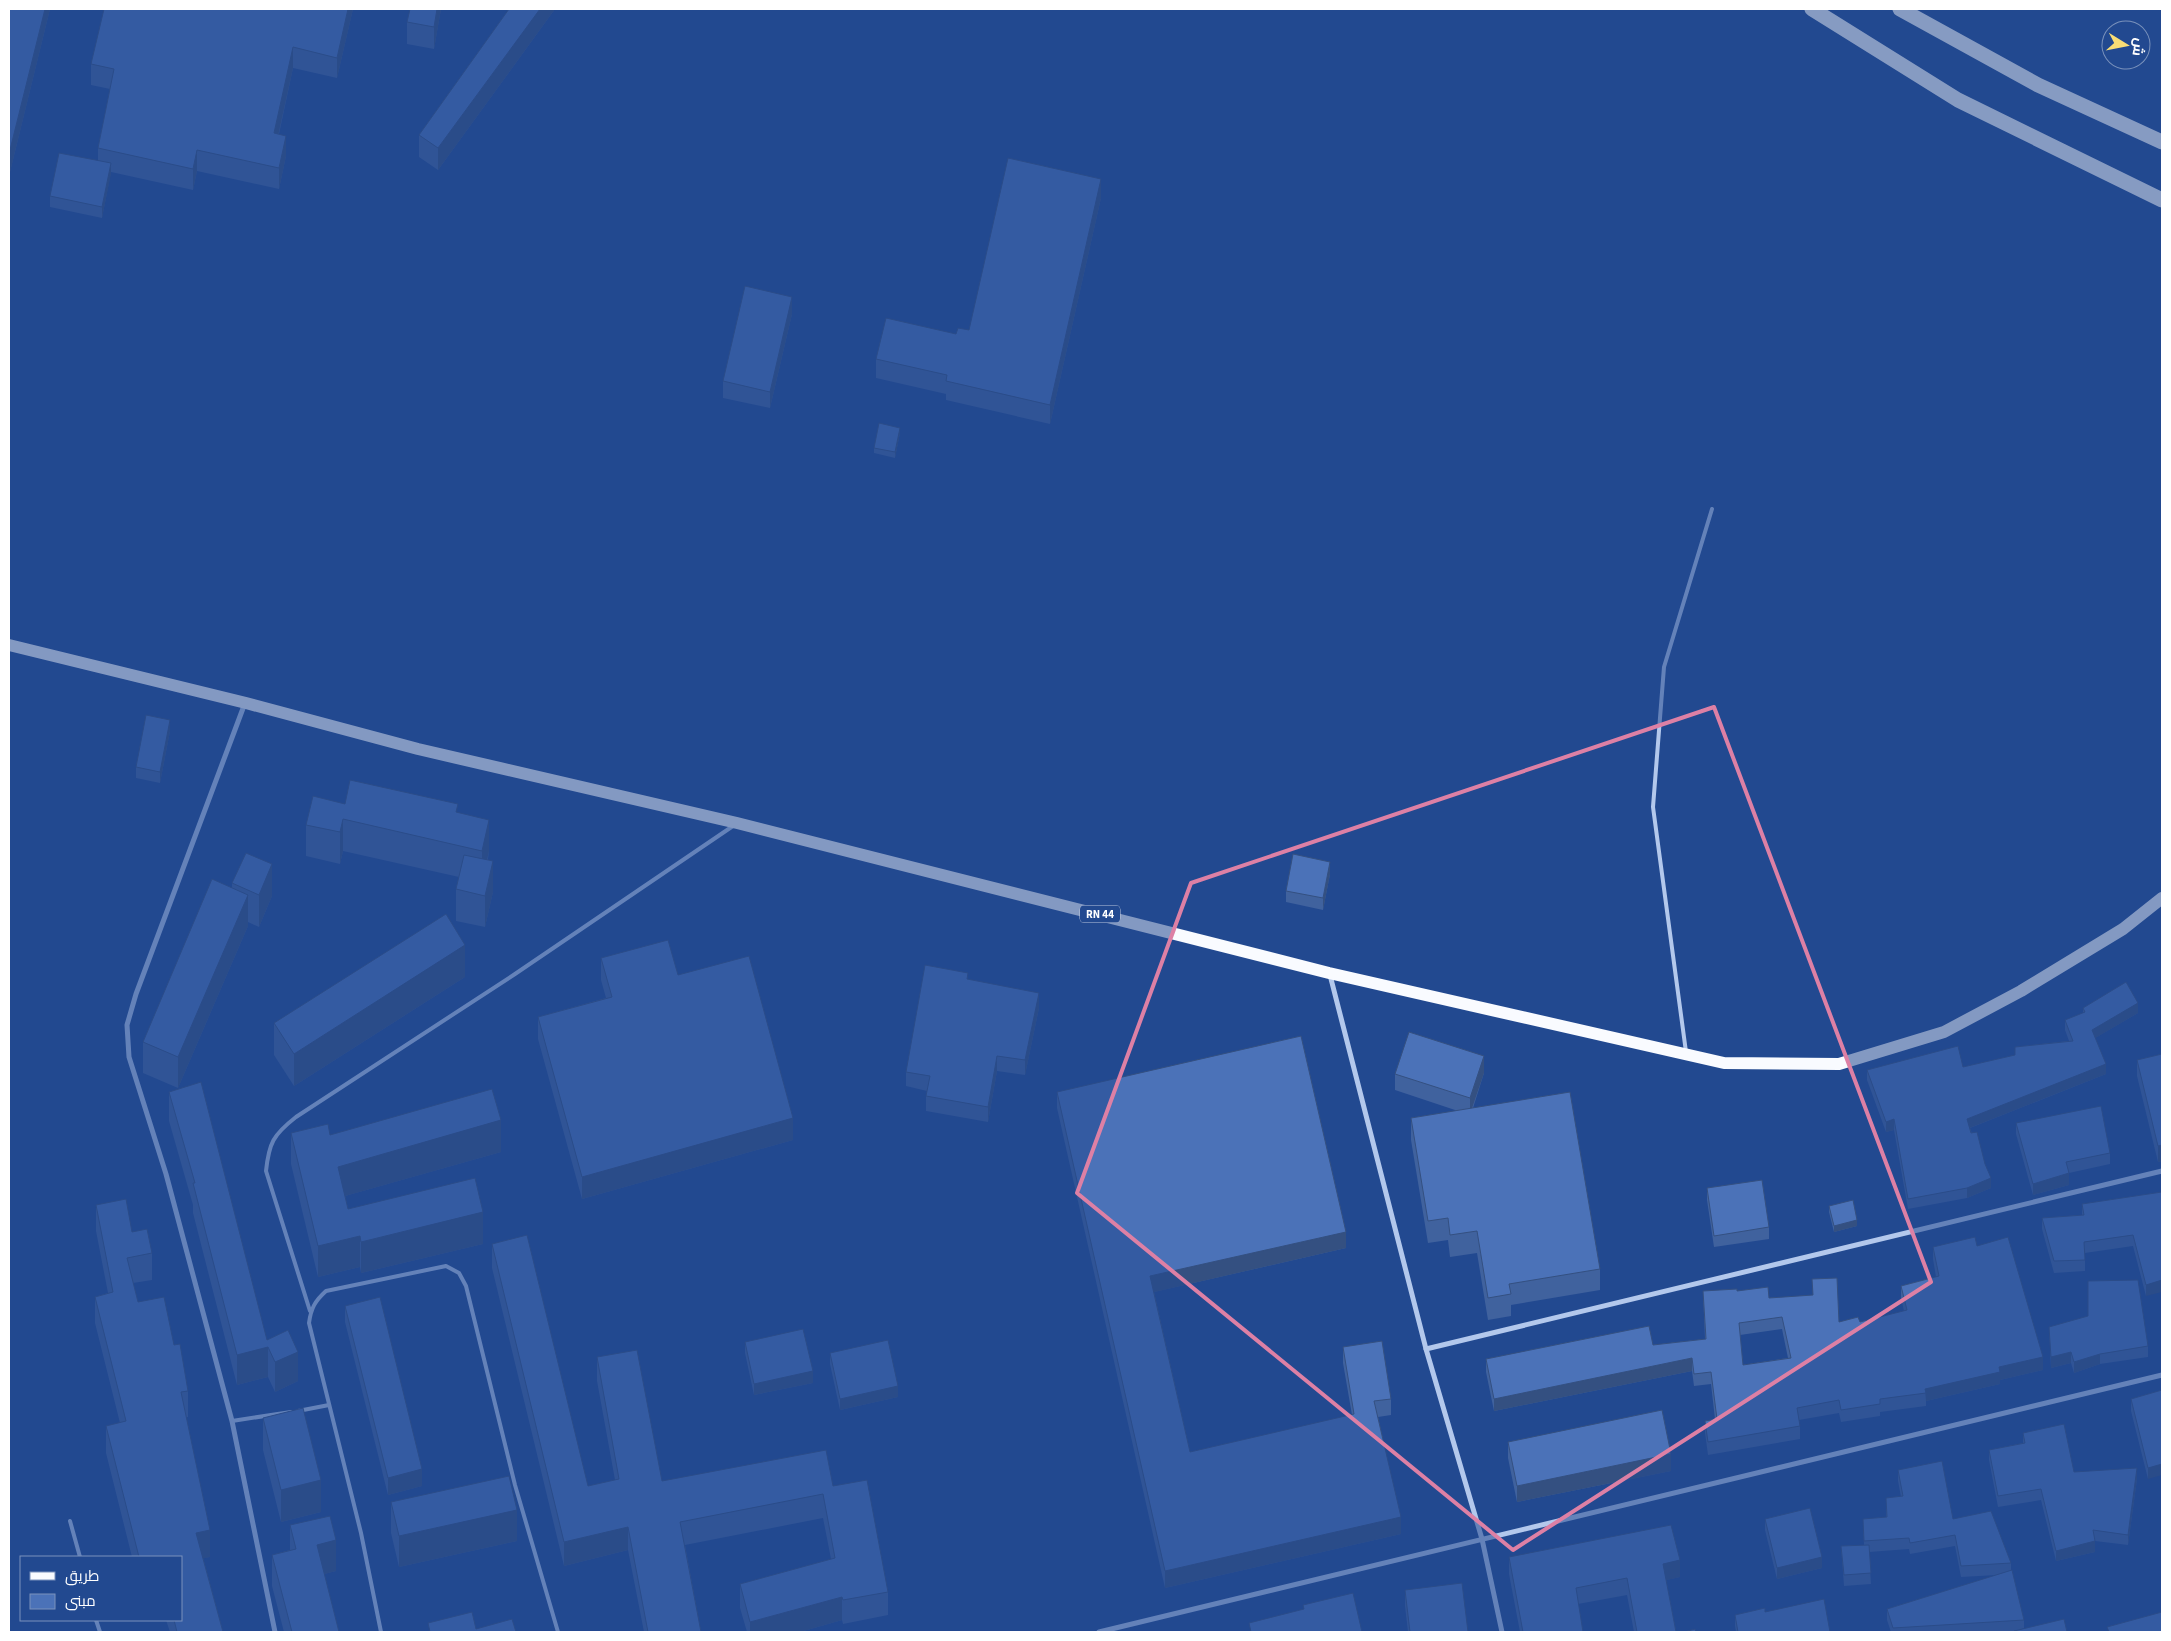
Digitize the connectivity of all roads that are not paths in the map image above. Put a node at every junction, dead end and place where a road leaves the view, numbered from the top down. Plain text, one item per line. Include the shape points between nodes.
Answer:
1 (1812, 9) edge
2 (1900, 9) edge
3 (2162, 142) edge
4 (2162, 200) edge
5 (1712, 509) dead end
6 (9, 645) edge
7 (246, 703) junction
8 (737, 823) junction
9 (2162, 898) edge
10 (1329, 973) junction
11 (1686, 1054) junction
12 (2162, 1171) edge
13 (310, 1310) junction
14 (1426, 1349) junction
15 (2162, 1375) edge
16 (328, 1406) junction
17 (232, 1422) junction
18 (70, 1521) dead end
19 (1482, 1539) junction
20 (80, 1556) edge
21 (275, 1632) edge
22 (381, 1632) edge
23 (558, 1632) edge
24 (1099, 1632) edge
25 (1502, 1632) edge

1 - 4 highway via 1958,100
2 - 3 highway via 2038,86
5 - 11 lane via 1664,667 1653,807
6 - 7 main road, RN 44
7 - 8 main road, RN 44 via 418,749
7 - 17 street via 127,1025 128,1057 166,1174
8 - 10 main road, RN 44
8 - 13 lane via 277,1132 268,1149 266,1171
9 - 11 main road, RN 44 via 2123,929 2021,991 1944,1032 1839,1064 1724,1063
10 - 11 main road, RN 44
10 - 14 street
12 - 14 street
13 - 16 lane via 309,1323
13 - 23 lane via 326,1291 436,1267 446,1266 459,1273 466,1286 512,1476
14 - 19 street
15 - 19 street
16 - 17 lane
16 - 22 lane via 361,1534
17 - 21 street
18 - 20 lane
19 - 24 street
19 - 25 street

